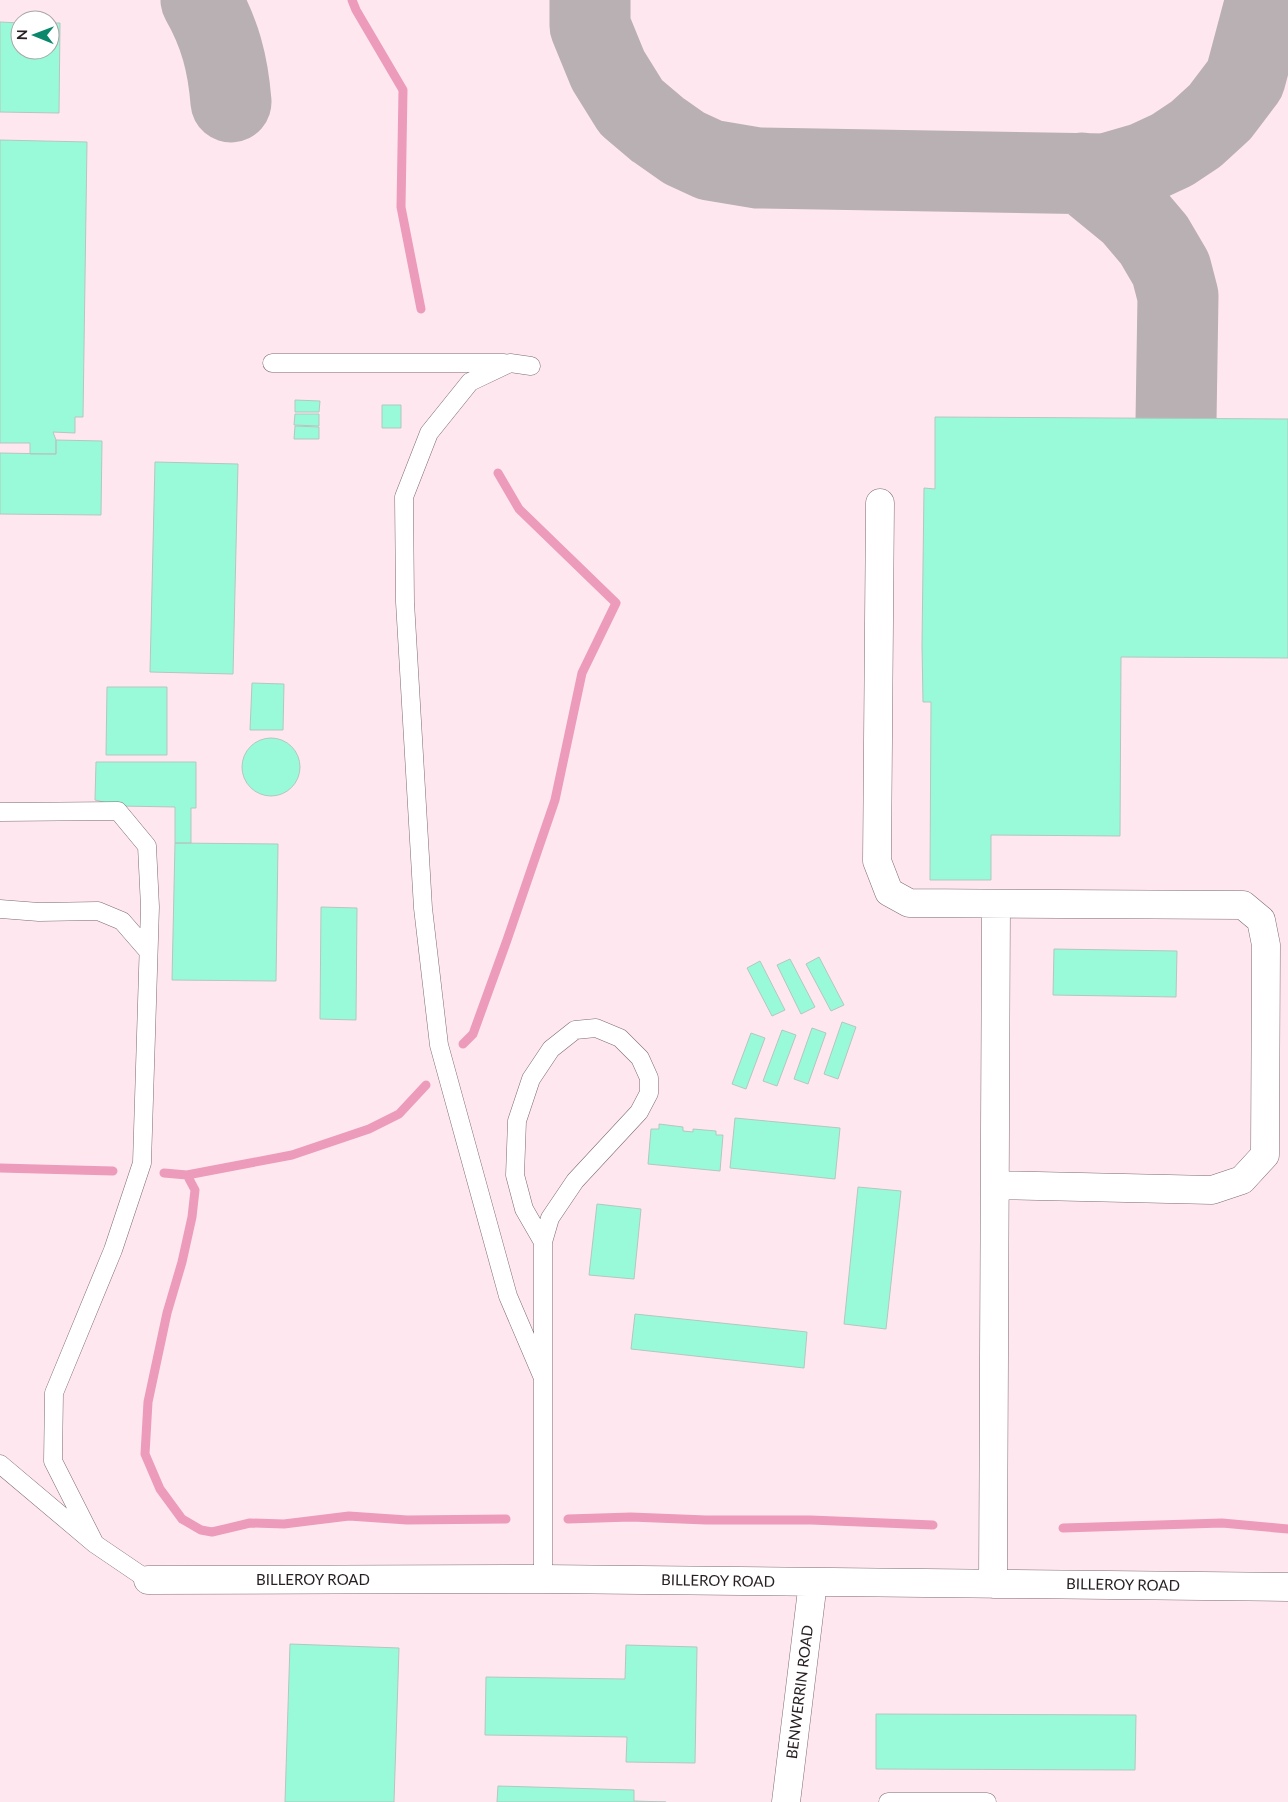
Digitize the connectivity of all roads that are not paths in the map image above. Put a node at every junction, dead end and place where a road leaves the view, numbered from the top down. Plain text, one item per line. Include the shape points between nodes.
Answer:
1 (510, 363) junction
2 (272, 364) dead end
3 (531, 366) dead end
4 (880, 503) dead end
5 (0, 812) edge
6 (996, 904) junction
7 (0, 909) edge
8 (148, 951) junction
9 (995, 1185) junction
10 (543, 1242) junction
11 (543, 1378) junction
12 (0, 1464) edge
13 (94, 1544) junction
14 (543, 1579) junction
15 (148, 1580) joint
16 (812, 1582) junction
17 (993, 1584) junction
18 (1288, 1587) edge
19 (786, 1802) edge
20 (888, 1802) edge
21 (987, 1802) edge

1 - 2 lane
1 - 3 lane
1 - 11 lane via 470,382 429,433 404,497 405,602 423,908 439,1045 508,1296
4 - 6 street via 877,861 889,892 909,903
5 - 8 lane via 118,811 147,846
6 - 9 street
6 - 9 street via 1243,905 1261,920 1266,945 1267,981 1265,1155 1242,1180 1212,1190
7 - 8 lane via 98,911 122,921
8 - 13 lane via 142,1162 113,1250 54,1392 54,1461
9 - 17 street
10 - 10 lane via 550,1218 575,1181 639,1112 649,1093 649,1078 640,1058 620,1038 596,1028 575,1030 551,1049 531,1079 517,1121 515,1175 524,1210
10 - 11 lane
11 - 14 lane
12 - 13 lane
13 - 15 lane
14 - 15 street, BILLEROY ROAD
14 - 16 street, BILLEROY ROAD
16 - 17 street, BILLEROY ROAD
16 - 19 street, BENWERRIN ROAD
17 - 18 street, BILLEROY ROAD
20 - 21 lane

